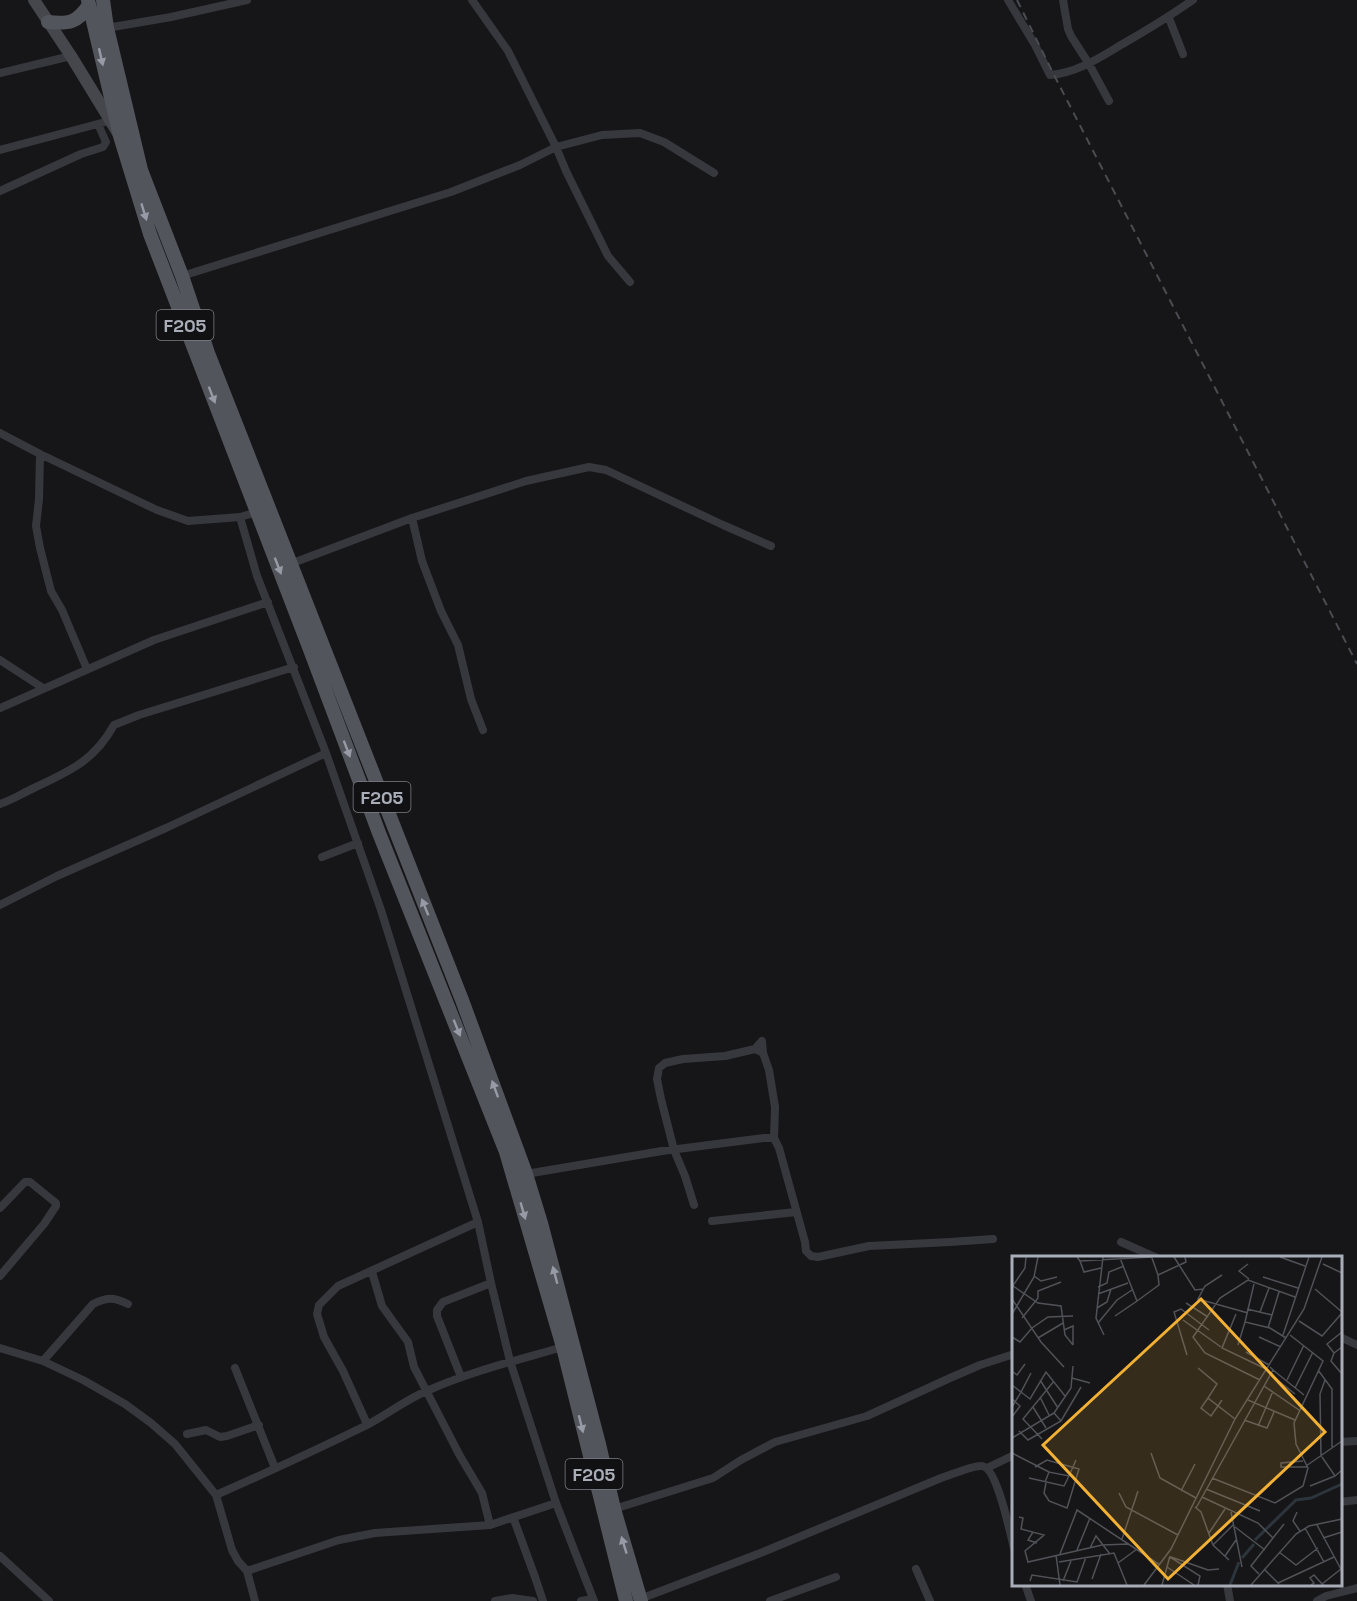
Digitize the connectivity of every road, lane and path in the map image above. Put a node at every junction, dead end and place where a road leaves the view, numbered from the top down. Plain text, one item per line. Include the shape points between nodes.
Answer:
1 (34, 0) edge
2 (104, 0) edge
3 (246, 0) edge
4 (472, 0) edge
5 (1008, 0) edge
6 (1063, 0) edge
7 (1193, 0) edge
8 (89, 3) edge
9 (1169, 18) junction
10 (48, 22) junction
11 (107, 28) junction
12 (1183, 54) dead end
13 (71, 56) junction
14 (1089, 64) junction
15 (0, 73) edge
16 (1109, 101) dead end
17 (104, 122) junction
18 (120, 136) junction
19 (556, 147) junction
20 (0, 150) edge
21 (714, 173) dead end
22 (0, 191) edge
23 (182, 276) junction
24 (630, 282) dead end
25 (0, 433) edge
26 (40, 454) junction
27 (257, 512) junction
28 (240, 518) junction
29 (411, 518) junction
30 (771, 546) dead end
31 (290, 564) junction
32 (268, 602) junction
33 (0, 660) edge
34 (294, 667) junction
35 (87, 669) junction
36 (43, 688) junction
37 (0, 708) edge
38 (483, 730) dead end
39 (326, 753) junction
40 (0, 804) edge
41 (358, 843) junction
42 (322, 857) dead end
43 (0, 905) edge
44 (462, 1000) junction
45 (447, 1004) junction
46 (774, 1138) junction
47 (674, 1150) junction
48 (526, 1174) junction
49 (694, 1204) dead end
50 (0, 1208) edge
51 (796, 1212) junction
52 (712, 1221) dead end
53 (478, 1222) junction
54 (993, 1239) dead end
55 (1121, 1242) dead end
56 (1155, 1256) edge
57 (372, 1272) junction
58 (0, 1276) edge
59 (491, 1283) junction
60 (128, 1304) dead end
61 (1342, 1338) edge
62 (1357, 1345) edge
63 (563, 1347) junction
64 (0, 1348) edge
65 (1012, 1355) edge
66 (43, 1361) junction
67 (510, 1361) junction
68 (235, 1368) dead end
69 (461, 1377) junction
70 (426, 1391) junction
71 (367, 1424) junction
72 (259, 1425) junction
73 (187, 1434) dead end
74 (1357, 1441) edge
75 (1342, 1442) edge
76 (1012, 1456) edge
77 (275, 1468) junction
78 (987, 1468) junction
79 (216, 1495) junction
80 (1357, 1500) edge
81 (1342, 1502) edge
82 (556, 1503) junction
83 (614, 1509) junction
84 (513, 1517) junction
85 (490, 1525) junction
86 (1012, 1541) edge
87 (0, 1556) edge
88 (916, 1569) dead end
89 (247, 1571) junction
90 (836, 1577) dead end
91 (1026, 1586) edge
92 (1227, 1586) edge
93 (1357, 1588) edge
94 (792, 1597) edge
95 (593, 1600) edge
96 (636, 1600) edge
97 (49, 1601) edge
98 (255, 1601) edge
99 (495, 1601) edge
100 (532, 1601) edge
101 (543, 1601) edge
102 (581, 1601) edge
103 (770, 1601) edge
104 (930, 1601) edge
105 (1031, 1601) edge
106 (1230, 1601) edge
107 (1317, 1601) edge

1 - 10 main road
2 - 11 main road, F205
3 - 11 street
4 - 19 street via 508,51
5 - 14 street via 1050,75
6 - 14 street via 1068,29
7 - 9 street
8 - 10 main road via 83,15 73,22
8 -> 18 main road, F205
9 - 12 street
9 - 14 street
10 - 13 main road
11 - 23 main road, F205 via 141,170
13 - 15 street
13 - 17 main road
14 - 16 street
17 - 18 main road
17 - 20 street
17 - 22 street via 103,147
18 -> 27 main road, F205 via 150,234
19 - 21 street via 602,135 640,133 664,142
19 - 23 street via 451,192
19 - 24 street via 608,255
23 - 31 main road, F205
25 - 26 street
26 - 28 street via 157,510 188,520
26 - 35 street via 36,526 39,548 51,591
27 - 28 street
27 -> 45 main road, F205
28 - 32 street
29 - 30 street via 526,481 589,467 606,470
29 - 31 street
29 - 38 street via 422,561 458,645
44 -> 31 main road, F205
32 - 34 street
32 - 35 street via 154,640
33 - 36 street
34 - 39 street
34 - 40 street via 114,724 105,740 78,766
35 - 36 street
36 - 37 street
39 - 41 street
39 - 43 street
41 - 42 street
41 - 53 street
44 - 45 main road
48 -> 44 main road, F205
45 -> 63 main road, F205 via 506,1152
46 - 47 street
46 - 47 street via 775,1107 769,1070 759,1051 682,1059 665,1063 657,1079
46 - 51 street
47 - 48 street
47 - 49 street
83 -> 48 main road, F205
50 - 58 street via 24,1182 30,1182 57,1206
51 - 52 street
51 - 54 street via 806,1251 818,1257 869,1246
53 - 57 street
53 - 59 street
55 - 56 street
57 - 70 street via 382,1306 408,1342
57 - 71 street via 338,1286 319,1305 317,1314 324,1337
59 - 67 street
59 - 69 street via 442,1302 437,1310
60 - 66 street via 104,1298 93,1304
61 - 62 street
63 - 67 street
63 -> 96 main road, F205
64 - 66 street
65 - 83 street via 960,1373 867,1416 775,1442 713,1478
66 - 79 street via 125,1404 152,1424 175,1444
67 - 69 street
67 - 82 street
68 - 72 street
69 - 70 street
70 - 71 street
70 - 85 street via 482,1493
71 - 77 street
72 - 73 street via 220,1437 206,1430
72 - 77 street
74 - 75 street
76 - 78 street
77 - 79 street
78 - 86 street via 996,1482
78 - 96 street via 981,1465 964,1470
79 - 89 street via 232,1550
80 - 81 street
82 - 84 street
82 - 95 street
96 -> 83 main road, F205
84 - 85 street
84 - 101 street
85 - 89 street via 375,1533 339,1540
87 - 97 street
88 - 104 street
89 - 98 street
90 - 94 street
91 - 105 street
92 - 106 street
93 - 107 street
94 - 103 street
95 - 102 street
99 - 100 street

